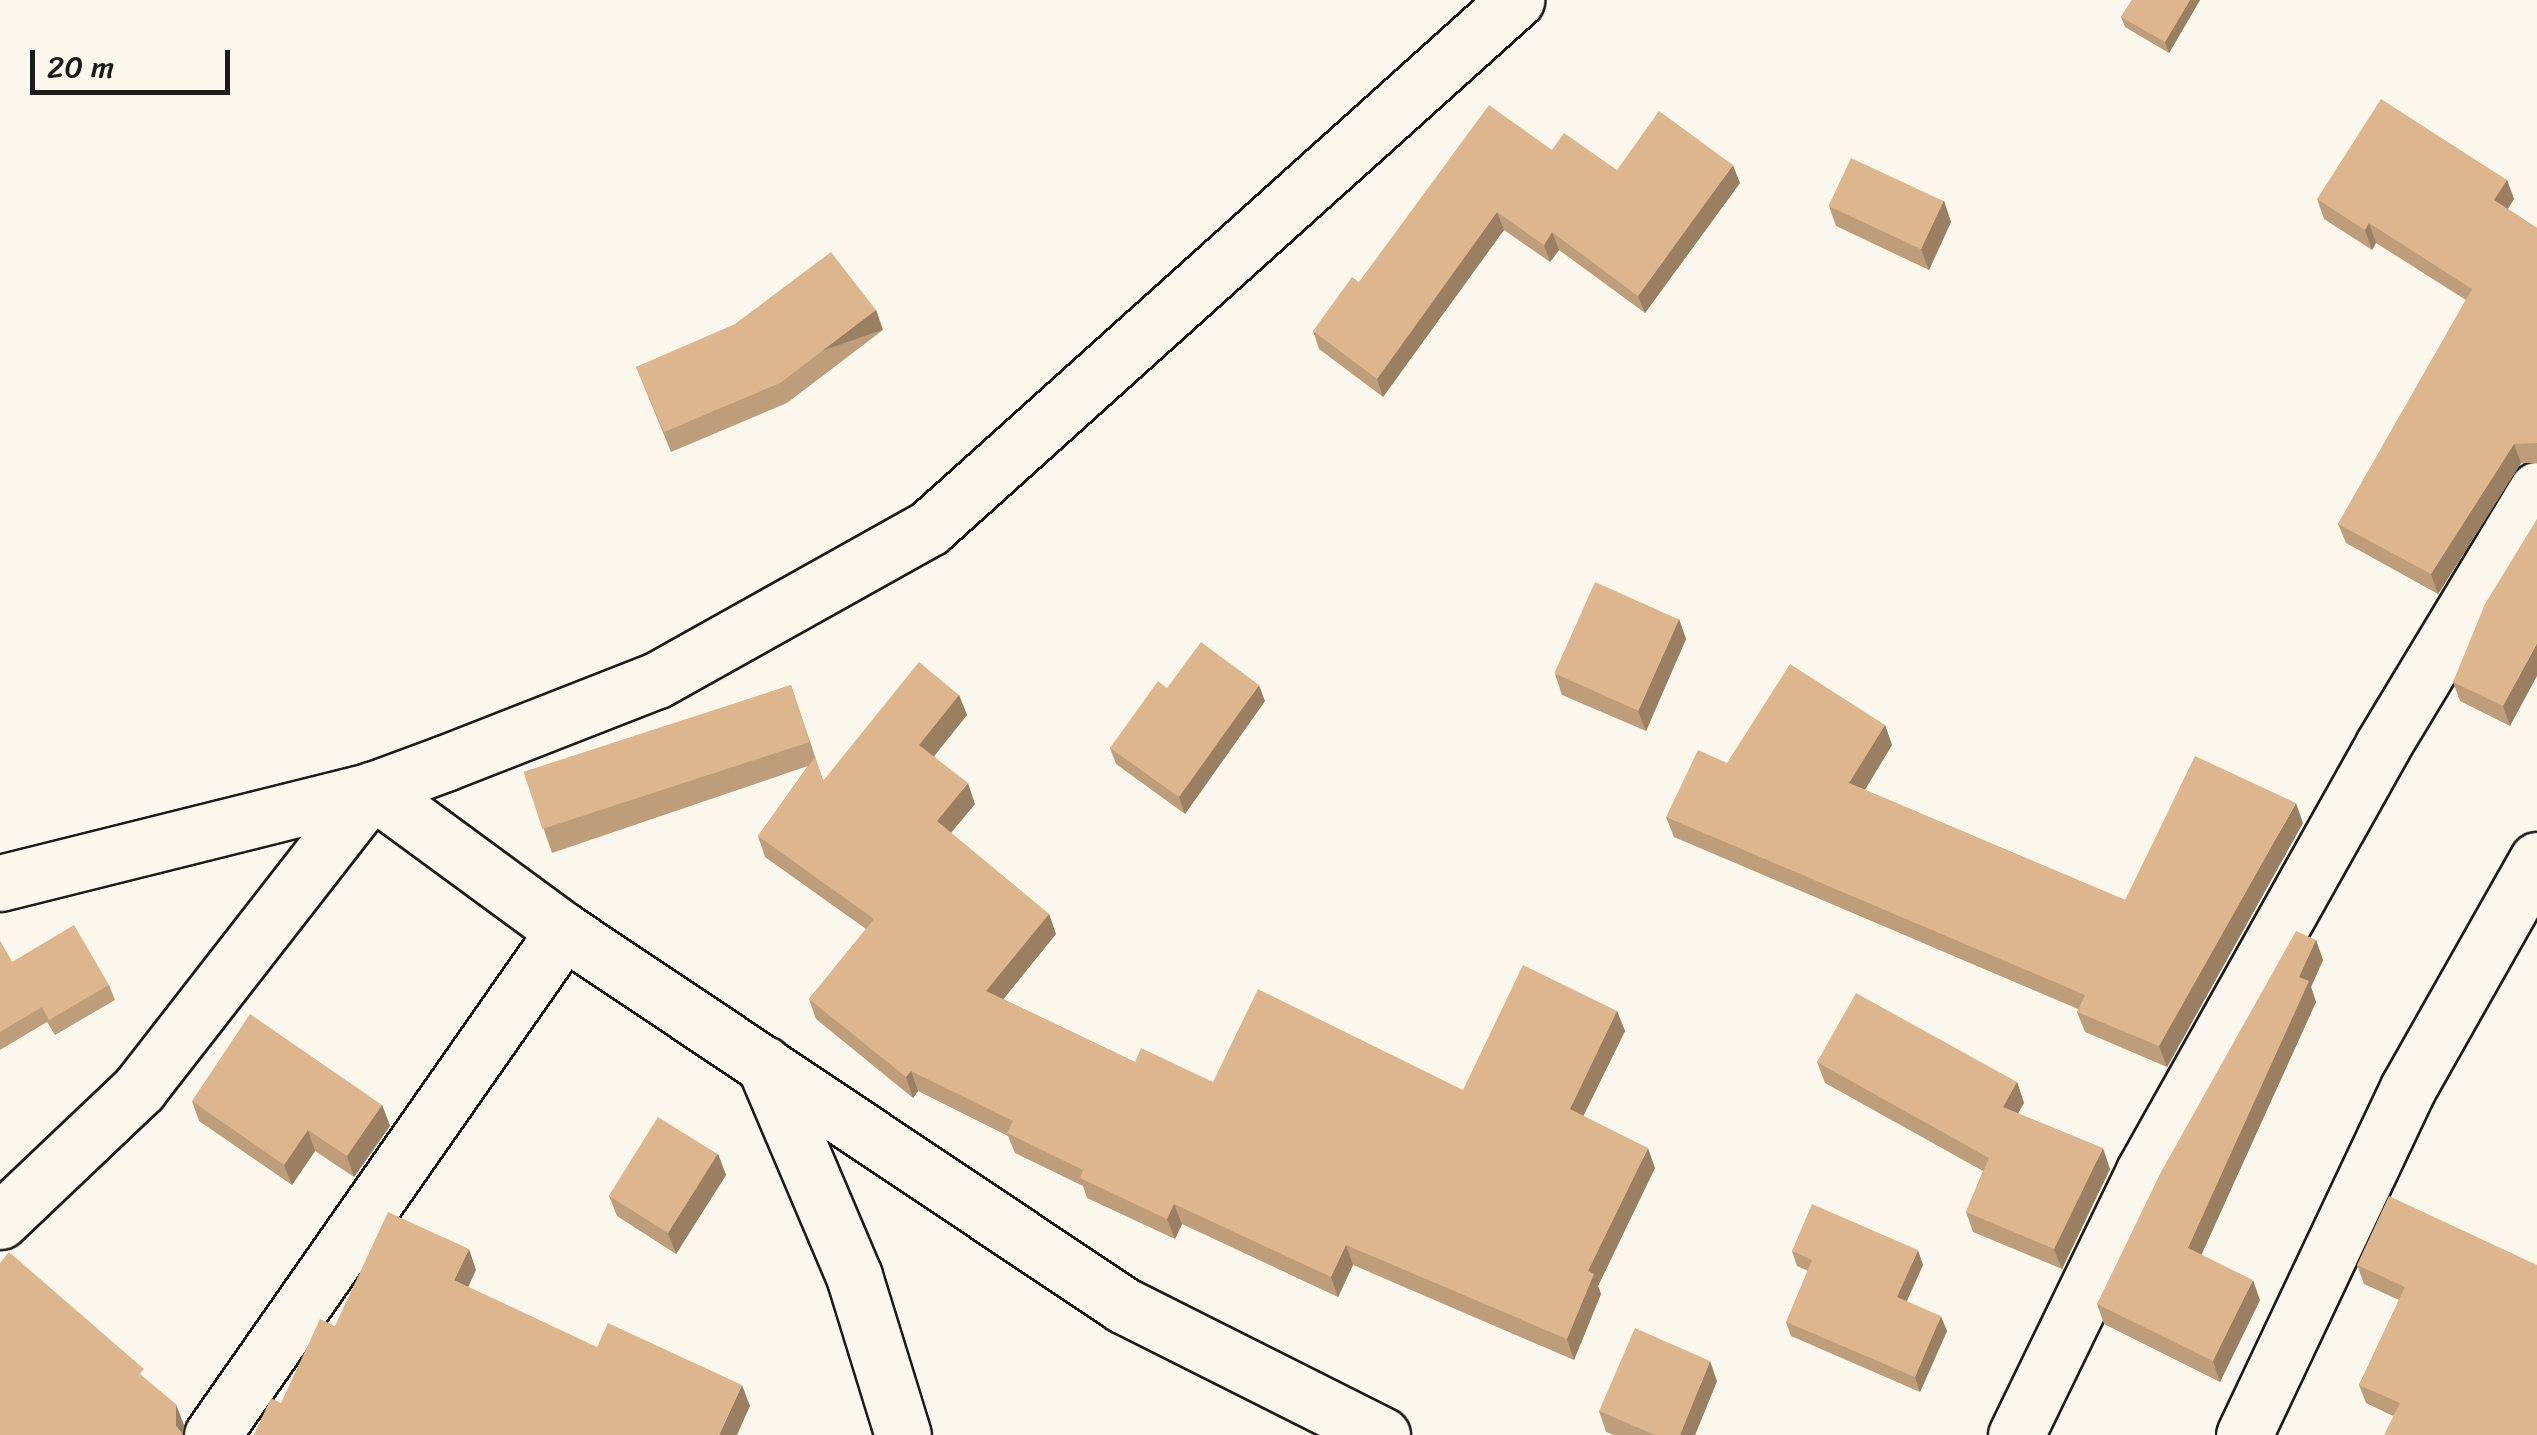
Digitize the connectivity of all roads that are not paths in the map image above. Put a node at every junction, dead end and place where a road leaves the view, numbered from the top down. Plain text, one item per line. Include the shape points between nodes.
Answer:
1 (1516, 0) edge
2 (2537, 490) edge
3 (372, 790) junction
4 (2537, 860) edge
5 (0, 883) edge
6 (564, 931) junction
7 (762, 1060) junction
8 (0, 1221) edge
9 (1378, 1434) edge
10 (212, 1435) edge
11 (903, 1435) edge
12 (2016, 1435) edge
13 (2244, 1435) edge

1 - 3 street via 929,528 657,680
2 - 12 street via 2382,744 2143,1172
3 - 5 street
3 - 6 street
3 - 8 street via 139,1089
4 - 13 street via 2408,1088
6 - 7 street
6 - 10 street
7 - 9 street via 1123,1305
7 - 11 street via 854,1276

